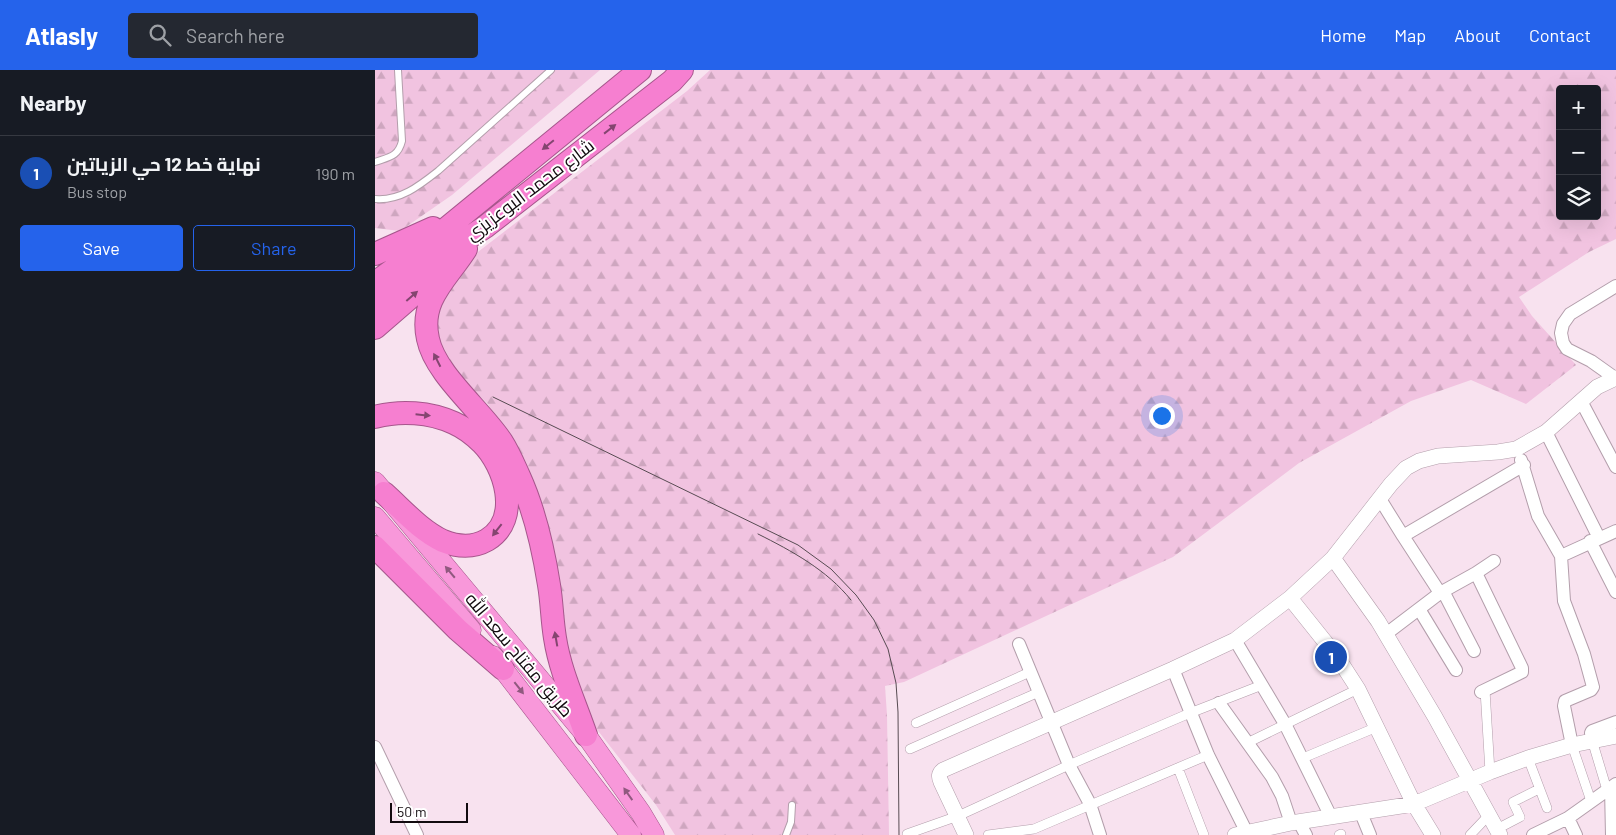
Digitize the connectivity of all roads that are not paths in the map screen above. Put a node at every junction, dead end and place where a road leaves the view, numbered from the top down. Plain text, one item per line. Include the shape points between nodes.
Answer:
1 (398, 70) edge
2 (551, 70) edge
3 (640, 70) edge
4 (695, 70) edge
5 (677, 75) edge
6 (375, 162) edge
7 (375, 199) edge
8 (466, 212) junction
9 (485, 227) junction
10 (466, 249) junction
11 (375, 254) edge
12 (375, 282) edge
13 (1616, 286) edge
14 (375, 304) edge
15 (375, 328) edge
16 (1616, 378) edge
17 (1581, 401) junction
18 (375, 417) edge
19 (1546, 432) junction
20 (1516, 449) junction
21 (1524, 465) junction
22 (1616, 468) edge
23 (379, 488) edge
24 (1380, 499) junction
25 (375, 517) edge
26 (1616, 531) edge
27 (1403, 536) junction
28 (1595, 540) junction
29 (375, 547) edge
30 (1561, 556) junction
31 (1333, 558) junction
32 (1494, 561) dead end
33 (1476, 573) junction
34 (1441, 592) junction
35 (1616, 592) edge
36 (1290, 598) junction
37 (1419, 609) junction
38 (1386, 634) junction
39 (1235, 640) junction
40 (1019, 644) dead end
41 (1474, 650) dead end
42 (503, 669) junction
43 (1173, 669) junction
44 (1456, 670) dead end
45 (1030, 672) junction
46 (1262, 686) junction
47 (1358, 689) junction
48 (1483, 691) joint
49 (1039, 692) junction
50 (1219, 703) junction
51 (1190, 714) junction
52 (1053, 722) junction
53 (1616, 722) edge
54 (916, 723) dead end
55 (1285, 724) junction
56 (1377, 727) junction
57 (586, 735) junction
58 (1616, 736) edge
59 (1592, 740) junction
60 (1247, 743) junction
61 (1572, 745) junction
62 (375, 748) edge
63 (910, 749) dead end
64 (1208, 755) junction
65 (1303, 758) junction
66 (1528, 758) junction
67 (1069, 765) junction
68 (1178, 768) junction
69 (1490, 772) junction
70 (1469, 781) junction
71 (1611, 787) edge
72 (1539, 790) junction
73 (1591, 801) junction
74 (1090, 804) junction
75 (1414, 804) junction
76 (792, 805) dead end
77 (1614, 805) edge
78 (1547, 808) dead end
79 (1361, 813) junction
80 (1489, 815) junction
81 (958, 816) junction
82 (1331, 817) junction
83 (1568, 818) junction
84 (1299, 827) edge
85 (628, 831) edge
86 (1498, 832) edge
87 (907, 834) edge
88 (1243, 834) edge
89 (417, 835) edge
90 (654, 835) edge
91 (785, 835) edge
92 (966, 835) edge
93 (988, 835) edge
94 (1100, 835) edge
95 (1204, 835) edge
96 (1370, 835) edge
97 (1433, 835) edge
98 (1470, 835) edge
99 (1533, 835) edge
100 (1576, 835) edge
101 (1612, 835) edge

1 - 6 lane via 400,150 394,156
2 - 7 lane via 421,184 387,200
3 -> 8 highway, شارع محمد البوعزيزي
4 - 5 highway, شارع محمد البوعزيزي
9 -> 5 highway, شارع محمد البوعزيزي
8 - 11 highway
8 - 12 highway, شارع محمد البوعزيزي
9 - 10 highway
9 - 14 highway, شارع محمد البوعزيزي via 407,278
15 -> 10 highway
57 -> 10 highway via 563,672 555,639 543,547 519,475 502,442 437,364 428,339 426,314 430,302
13 - 16 street via 1570,314 1561,333 1567,349
16 - 17 street via 1597,387
17 - 19 street
17 - 22 street
18 -> 23 highway via 428,415 455,423 481,442 496,461 506,487 507,508 503,523 493,536 479,545 462,546 425,531
19 - 20 street
19 - 28 street
20 - 21 street
20 - 24 street via 1439,456 1419,461 1406,468
21 - 27 street
21 - 30 street via 1538,516
57 -> 23 highway, طريق مفتاح سعد الله
24 - 27 street
24 - 31 street
25 - 42 highway, طريق مفتاح سعد الله
26 - 28 street
27 - 34 street
28 - 30 street
28 - 35 street
29 - 42 highway via 458,630
30 - 61 street via 1564,601 1593,687 1565,701
31 - 36 street
31 - 38 street
32 - 33 street
33 - 34 street
33 - 48 street via 1522,668 1522,672
34 - 37 street
34 - 41 street
36 - 39 street
36 - 47 street via 1338,658
37 - 38 street
37 - 44 street
38 - 70 street
39 - 43 street
39 - 46 street
40 - 45 street
42 -> 85 highway, طريق مفتاح سعد الله
43 - 51 street
43 - 52 street
45 - 49 street
45 - 54 street
46 - 50 street
46 - 55 street
47 - 55 street
47 - 56 street
48 - 69 street
49 - 52 street
49 - 63 street
50 - 51 street
50 - 60 street
51 - 64 street
51 - 67 street
52 - 67 street
52 - 81 street via 943,770 941,782
53 - 59 street via 1592,731
55 - 60 street
55 - 65 street
56 - 65 street
56 - 75 street
90 -> 57 highway, طريق مفتاح سعد الله
58 - 59 street
59 - 61 street
59 - 71 street
60 - 84 street via 1272,777
61 - 66 street
61 - 73 street
62 - 89 street
64 - 68 street
64 - 88 street
65 - 82 street
66 - 69 street
66 - 72 street
67 - 74 street
67 - 81 street
68 - 74 street
68 - 95 street
69 - 70 street
70 - 75 street
70 - 80 street
71 - 73 street
71 - 77 street
72 - 78 street
72 - 86 street via 1513,802 1521,818
73 - 83 street
74 - 93 street via 1034,829
74 - 94 street
75 - 79 street
75 - 97 street
76 - 91 lane via 791,822
77 - 101 street
79 - 82 street
79 - 96 street
80 - 86 street
80 - 98 street
81 - 87 street
81 - 92 street
82 - 84 street
83 - 99 street
83 - 100 street
84 - 88 street

